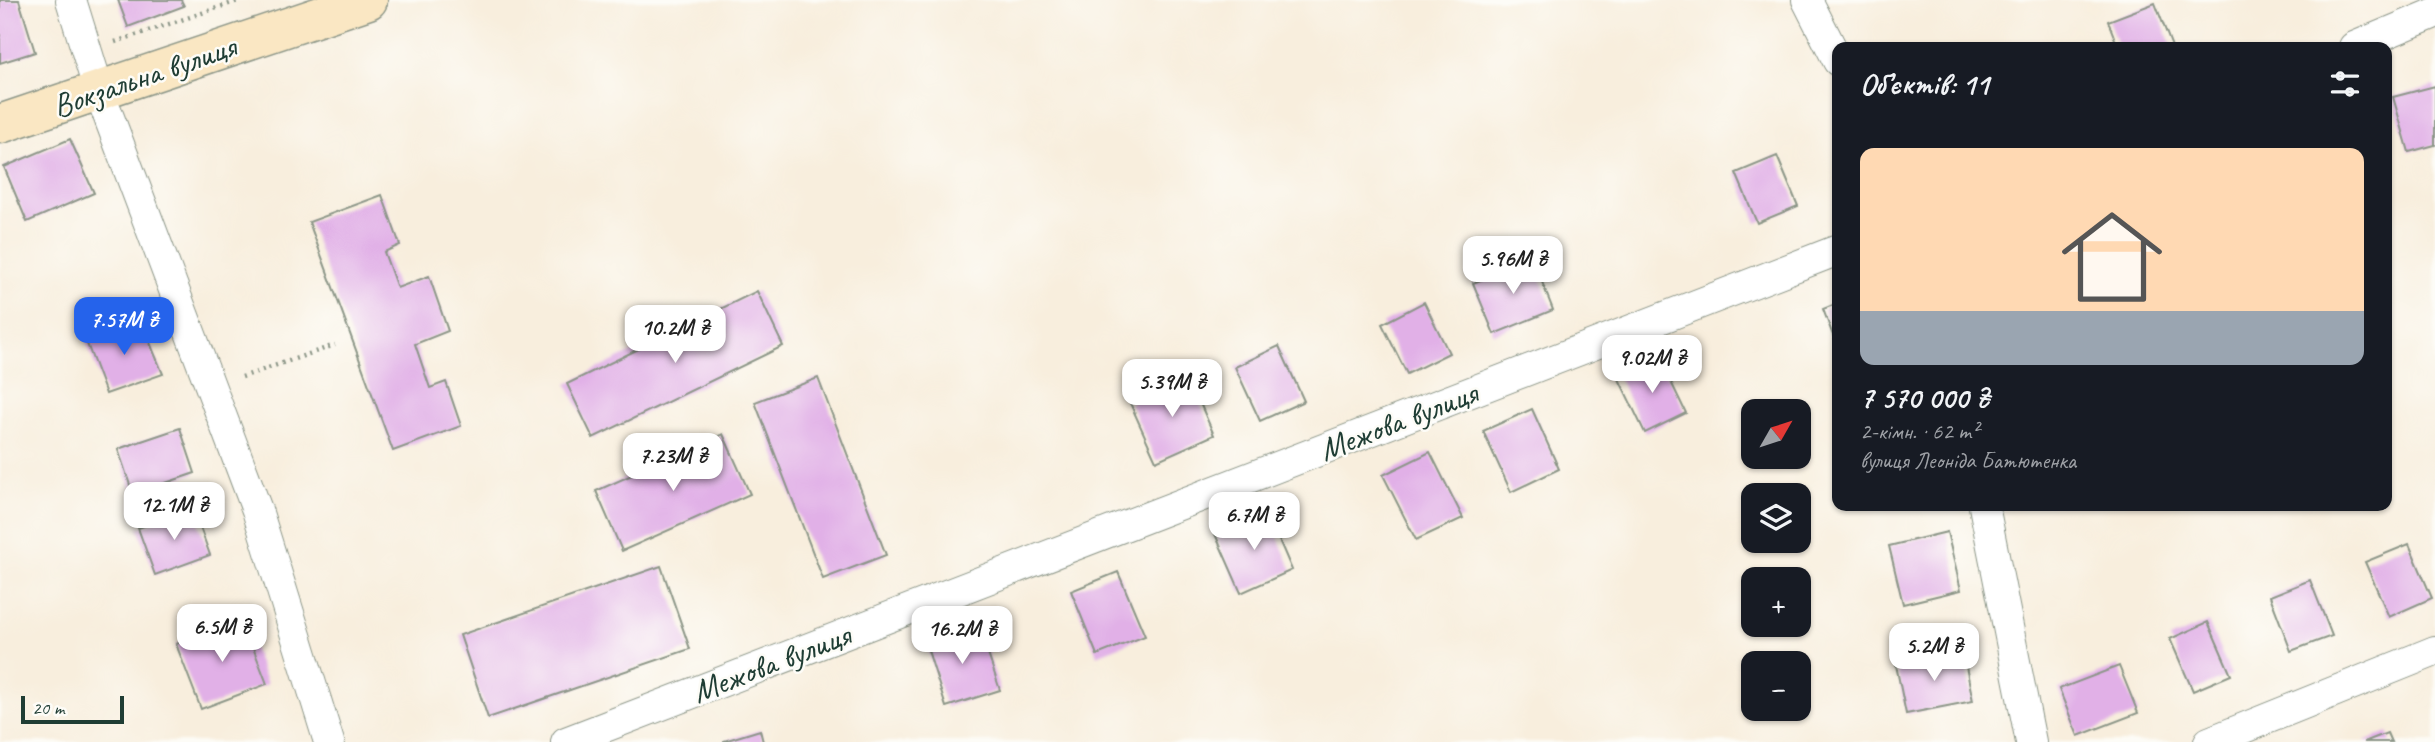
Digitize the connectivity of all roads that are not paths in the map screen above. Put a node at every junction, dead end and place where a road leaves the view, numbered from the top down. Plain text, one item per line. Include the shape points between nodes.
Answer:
1 (71, 0) edge
2 (368, 0) edge
3 (1807, 0) edge
4 (2435, 13) edge
5 (2366, 42) edge
6 (1832, 49) edge
7 (99, 91) junction
8 (0, 124) edge
9 (1832, 252) edge
10 (1985, 511) edge
11 (2435, 651) edge
12 (329, 742) edge
13 (566, 742) edge
14 (2031, 742) edge
15 (2210, 742) edge

1 - 7 street
2 - 7 main road, Вокзальна вулиця
3 - 6 street
4 - 5 street
7 - 8 main road, Вокзальна вулиця
7 - 12 street via 257,510
9 - 13 street, Межова вулиця
10 - 14 street
11 - 15 street

